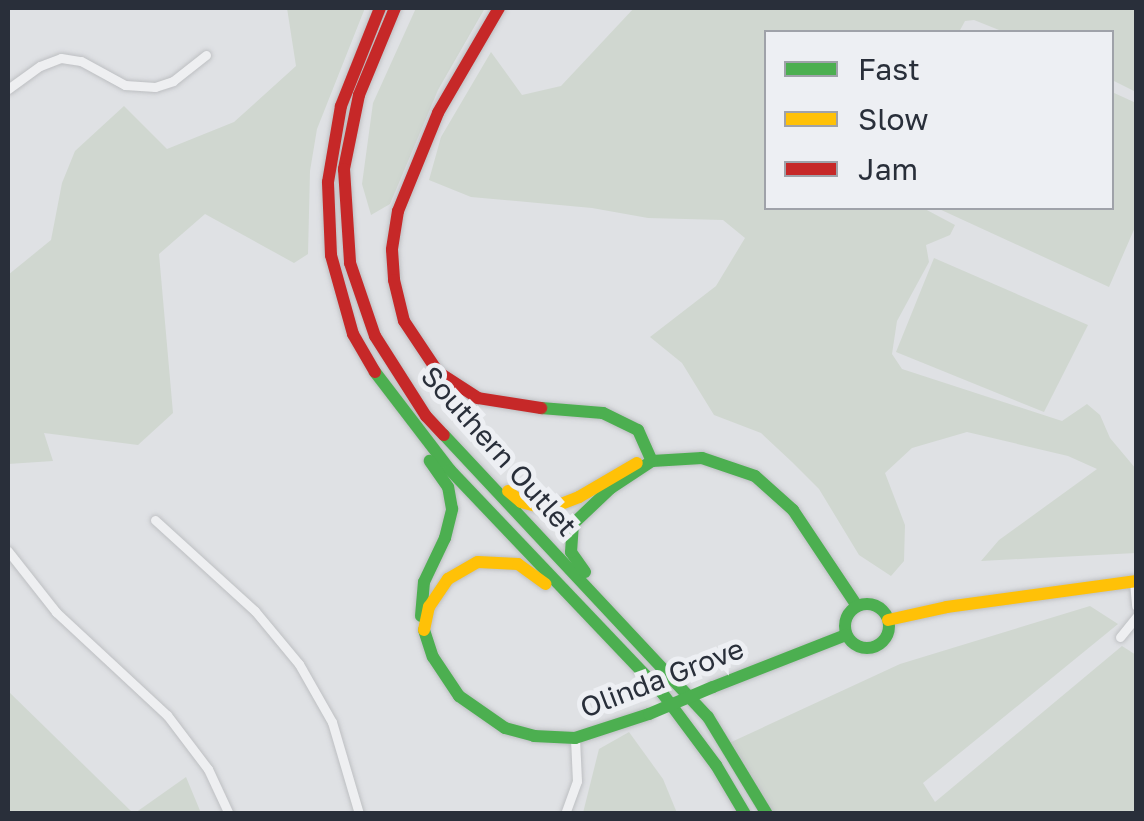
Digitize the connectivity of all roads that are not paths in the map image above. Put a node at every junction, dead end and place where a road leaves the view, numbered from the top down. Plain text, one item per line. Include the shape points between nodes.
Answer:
1 (380, 8) edge
2 (395, 8) edge
3 (499, 8) edge
4 (206, 54) dead end
5 (8, 89) edge
6 (393, 367) junction
7 (384, 389) junction
8 (652, 461) junction
9 (155, 520) dead end
10 (8, 551) edge
11 (1135, 581) edge
12 (857, 606) junction
13 (1136, 606) edge
14 (1136, 617) edge
15 (888, 620) junction
16 (424, 630) junction
17 (846, 635) junction
18 (1120, 637) dead end
19 (574, 738) junction
20 (752, 785) junction
21 (229, 814) edge
22 (359, 814) edge
23 (565, 814) edge
24 (735, 814) edge
25 (745, 814) edge
26 (768, 814) edge

1 - 7 main road, Southern Outlet via 340,106 328,202 340,294
2 - 6 main road, Southern Outlet via 356,105 343,189 354,281
3 - 8 main road via 438,113 398,211 392,266 404,320 430,364 464,391 509,406 613,416 638,430
4 - 5 street via 155,87 125,85 69,58 46,62
6 - 8 main road via 507,490 532,507 563,505 621,469
6 - 20 main road, Southern Outlet via 450,443 681,686
7 - 16 main road via 452,496 450,523 424,582
7 - 25 main road, Southern Outlet via 450,470 663,694
8 - 12 main road via 714,460 765,482 793,510
8 - 20 main road via 579,516 569,534 571,552 701,697
9 - 22 street via 255,610 300,664 332,722
10 - 21 street via 56,612 167,715 208,768
11 - 13 street
11 - 15 main road
12 - 15 main road via 879,608
12 - 17 main road via 847,615
14 - 18 street
15 - 17 main road via 888,635 878,646 856,646
16 - 19 main road, Olinda Grove via 448,683 483,716 534,736
16 - 24 main road via 438,591 462,569 492,560 529,568 672,717
17 - 19 main road, Olinda Grove, bridge
19 - 23 street via 577,781
20 - 26 main road, Southern Outlet

